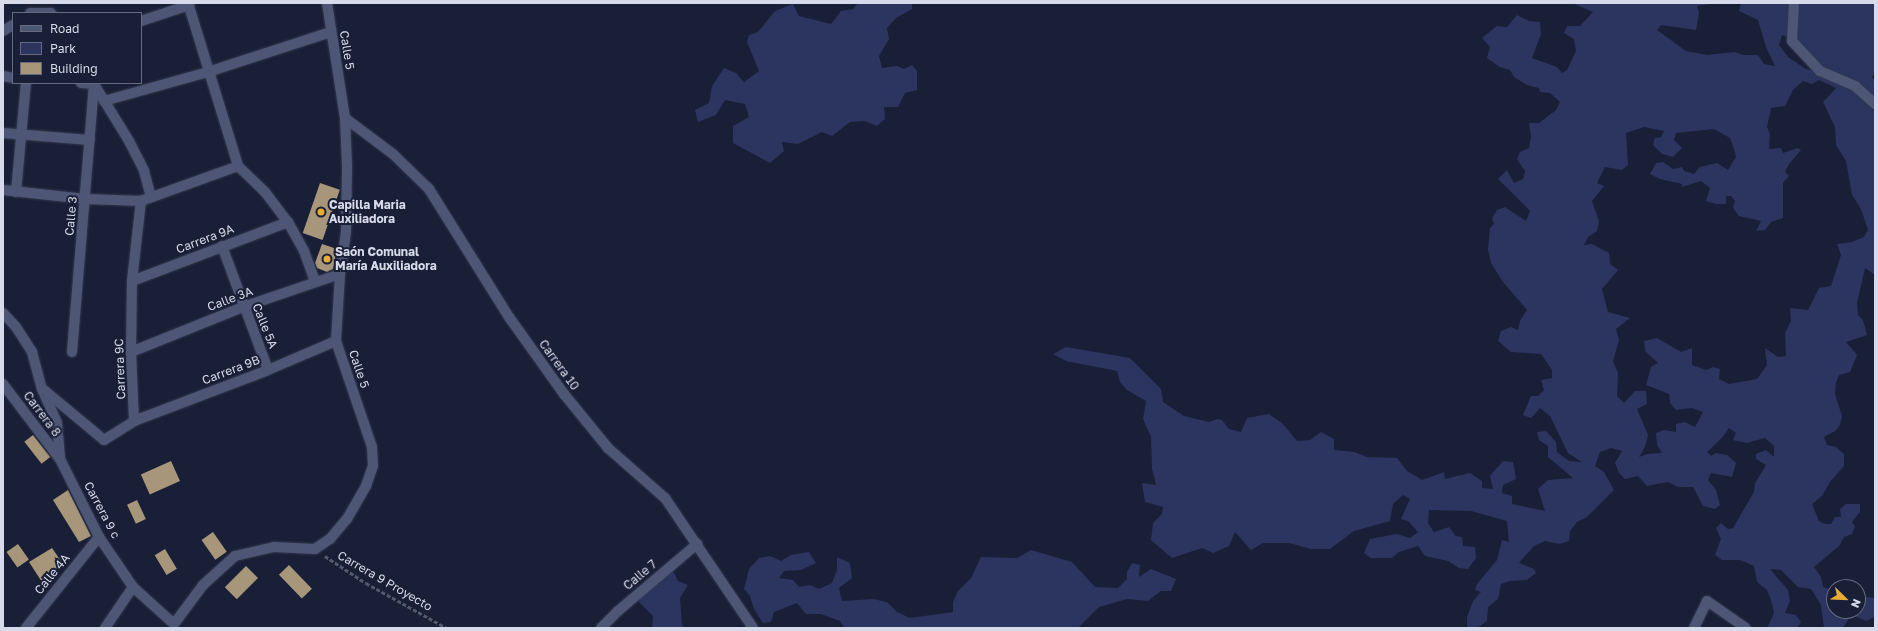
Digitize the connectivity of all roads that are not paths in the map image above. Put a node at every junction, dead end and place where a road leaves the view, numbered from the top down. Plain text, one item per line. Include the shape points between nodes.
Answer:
1 (327, 3) edge
2 (1794, 3) edge
3 (188, 4) edge
4 (142, 21) edge
5 (12, 26) edge
6 (3, 31) edge
7 (331, 32) junction
8 (208, 72) junction
9 (26, 84) edge
10 (94, 84) edge
11 (95, 84) edge
12 (104, 101) junction
13 (1875, 104) edge
14 (345, 118) junction
15 (3, 133) edge
16 (21, 135) junction
17 (90, 140) junction
18 (238, 166) junction
19 (3, 190) edge
20 (16, 192) junction
21 (151, 197) junction
22 (86, 199) junction
23 (141, 201) junction
24 (288, 222) junction
25 (222, 246) junction
26 (340, 274) junction
27 (132, 281) junction
28 (315, 282) junction
29 (243, 307) junction
30 (3, 313) edge
31 (336, 341) junction
32 (72, 352) dead end
33 (131, 352) junction
34 (268, 370) junction
35 (3, 384) edge
36 (42, 388) junction
37 (134, 421) junction
38 (60, 459) junction
39 (99, 537) junction
40 (697, 544) junction
41 (132, 587) junction
42 (174, 626) edge
43 (26, 628) edge
44 (104, 628) edge
45 (601, 628) edge
46 (754, 628) edge
47 (1694, 628) edge
48 (1746, 628) edge

1 - 7 street, Calle 5
2 - 13 street via 1792,41 1820,71 1855,86
3 - 4 street
3 - 8 street
5 - 6 street
7 - 8 street
7 - 14 street, Calle 5
8 - 12 street
8 - 18 street
9 - 16 street
10 - 17 street, Calle 3
11 - 12 street
12 - 21 street via 144,171
14 - 26 street, Calle 5 via 346,232
14 - 40 street, Carrera 10 via 393,154 428,188 509,317 564,394 608,448 665,498
15 - 16 street
16 - 17 street
16 - 20 street
17 - 22 street, Calle 3
18 - 21 street
18 - 24 street via 265,192
19 - 20 street
20 - 22 street
21 - 23 street
22 - 23 street
22 - 32 street, Calle 3
23 - 27 street, Carrera 9C
24 - 25 street, Carrera 9A
24 - 28 street via 304,251
25 - 27 street, Carrera 9A
25 - 29 street, Calle 5A
26 - 28 street, Calle 3A
26 - 31 street, Calle 5
27 - 33 street, Carrera 9C
28 - 29 street, Calle 3A
29 - 33 street, Calle 3A
29 - 34 street, Calle 5A
30 - 36 street, Carrera 9 c via 16,327 32,352
31 - 34 street, Carrera 9B
31 - 42 street, Calle 5 via 372,447 373,466 366,486 347,519 330,538 315,549 274,547 235,556 203,585
33 - 37 street, Carrera 9C
34 - 37 street, Carrera 9B
35 - 38 street, Carrera 8
36 - 37 street via 104,440
36 - 38 street, Carrera 9 c via 57,423
38 - 39 street, Carrera 9 c
39 - 41 street, Carrera 9 c
39 - 43 street, Calle 4A
40 - 45 street, Calle 7 via 618,610
40 - 46 street, Carrera 10
41 - 42 street, Carrera 9 c
41 - 44 street
47 - 48 street via 1707,601

